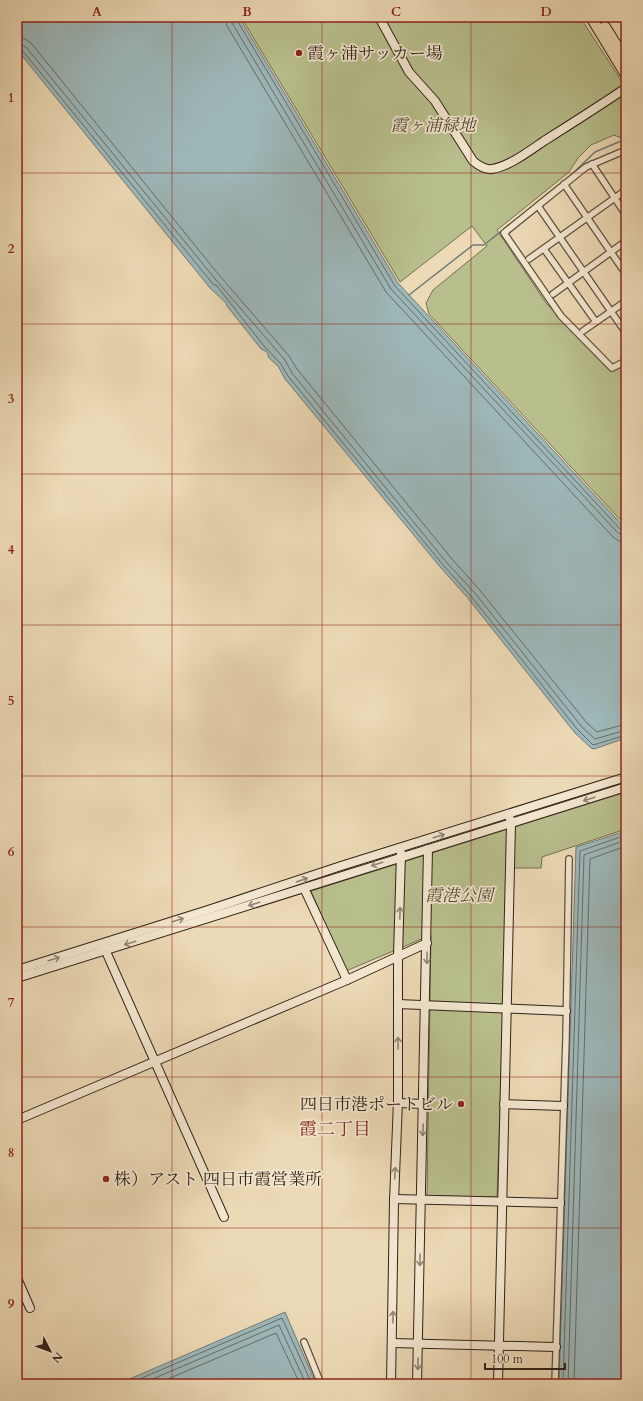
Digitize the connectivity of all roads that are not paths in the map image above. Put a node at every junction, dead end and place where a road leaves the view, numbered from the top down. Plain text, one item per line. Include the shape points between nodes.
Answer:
1 (379, 17) edge
2 (591, 17) edge
3 (599, 17) edge
4 (626, 61) edge
5 (626, 75) edge
6 (626, 88) edge
7 (626, 150) edge
8 (592, 164) junction
9 (564, 184) junction
10 (626, 190) edge
11 (615, 198) junction
12 (538, 206) junction
13 (626, 215) edge
14 (587, 218) junction
15 (560, 238) junction
16 (626, 241) edge
17 (544, 249) junction
18 (611, 252) junction
19 (529, 259) dead end
20 (584, 272) junction
21 (626, 274) edge
22 (568, 283) junction
23 (554, 294) dead end
24 (626, 301) edge
25 (611, 311) junction
26 (596, 322) junction
27 (583, 331) dead end
28 (626, 333) edge
29 (626, 361) edge
30 (626, 777) edge
31 (626, 787) edge
32 (509, 814) junction
33 (512, 824) junction
34 (401, 847) junction
35 (428, 849) junction
36 (401, 857) junction
37 (569, 859) dead end
38 (304, 888) junction
39 (427, 943) junction
40 (104, 947) junction
41 (398, 956) junction
42 (17, 970) edge
43 (17, 978) edge
44 (347, 980) junction
45 (398, 1004) junction
46 (426, 1006) junction
47 (506, 1009) junction
48 (566, 1011) junction
49 (154, 1062) junction
50 (398, 1103) junction
51 (424, 1104) junction
52 (504, 1104) junction
53 (563, 1106) junction
54 (17, 1120) edge
55 (394, 1199) junction
56 (421, 1200) junction
57 (502, 1201) junction
58 (560, 1204) junction
59 (224, 1216) dead end
60 (17, 1278) edge
61 (30, 1308) dead end
62 (304, 1342) dead end
63 (392, 1343) junction
64 (418, 1344) junction
65 (498, 1346) junction
66 (556, 1347) junction
67 (321, 1384) edge
68 (391, 1384) edge
69 (417, 1384) edge
70 (498, 1384) edge
71 (555, 1384) edge

1 - 6 street via 409,72 435,101 473,161 480,167 492,169 506,164
2 - 5 highway
3 - 4 highway
7 - 8 street
8 - 9 street
8 - 11 street
9 - 12 street
9 - 14 street
10 - 11 street
11 - 13 street
11 - 14 street
12 - 15 street
12 - 29 street via 504,233 547,296 578,335 612,368
14 - 15 street
14 - 18 street
15 - 17 street
15 - 20 street
16 - 18 street
17 - 19 street
17 - 22 street
18 - 20 street
18 - 21 street
20 - 22 street
20 - 25 street
22 - 23 street
22 - 26 street
24 - 25 street
25 - 26 street
25 - 28 street
26 - 27 street
30 - 32 street
31 -> 33 street
32 - 33 street
34 -> 32 street
33 - 35 street
33 - 47 street
34 - 35 street
34 - 36 street
40 -> 34 street
35 - 36 street
35 - 39 street
36 -> 38 street
41 -> 36 street
37 - 48 street
38 -> 40 street
38 - 44 street
39 - 41 street
39 -> 46 street
42 -> 40 street
40 - 43 street
40 - 49 street
41 - 44 street
41 - 45 street
44 - 49 street
45 - 46 street
50 -> 45 street
46 - 47 street
46 - 51 street
47 - 48 street
47 - 52 street
48 - 53 street
49 - 54 street
49 - 59 street
50 - 51 street
55 -> 50 street
51 -> 56 street
52 - 53 street
52 - 57 street
53 - 58 street
55 - 56 street
63 -> 55 street
56 - 57 street
56 -> 64 street
57 - 58 street
57 - 65 street
58 - 66 street
60 - 61 street
62 - 67 street
63 - 64 street
63 - 68 street
64 - 65 street
64 -> 69 street
65 - 66 street
65 - 70 street
66 - 71 street

